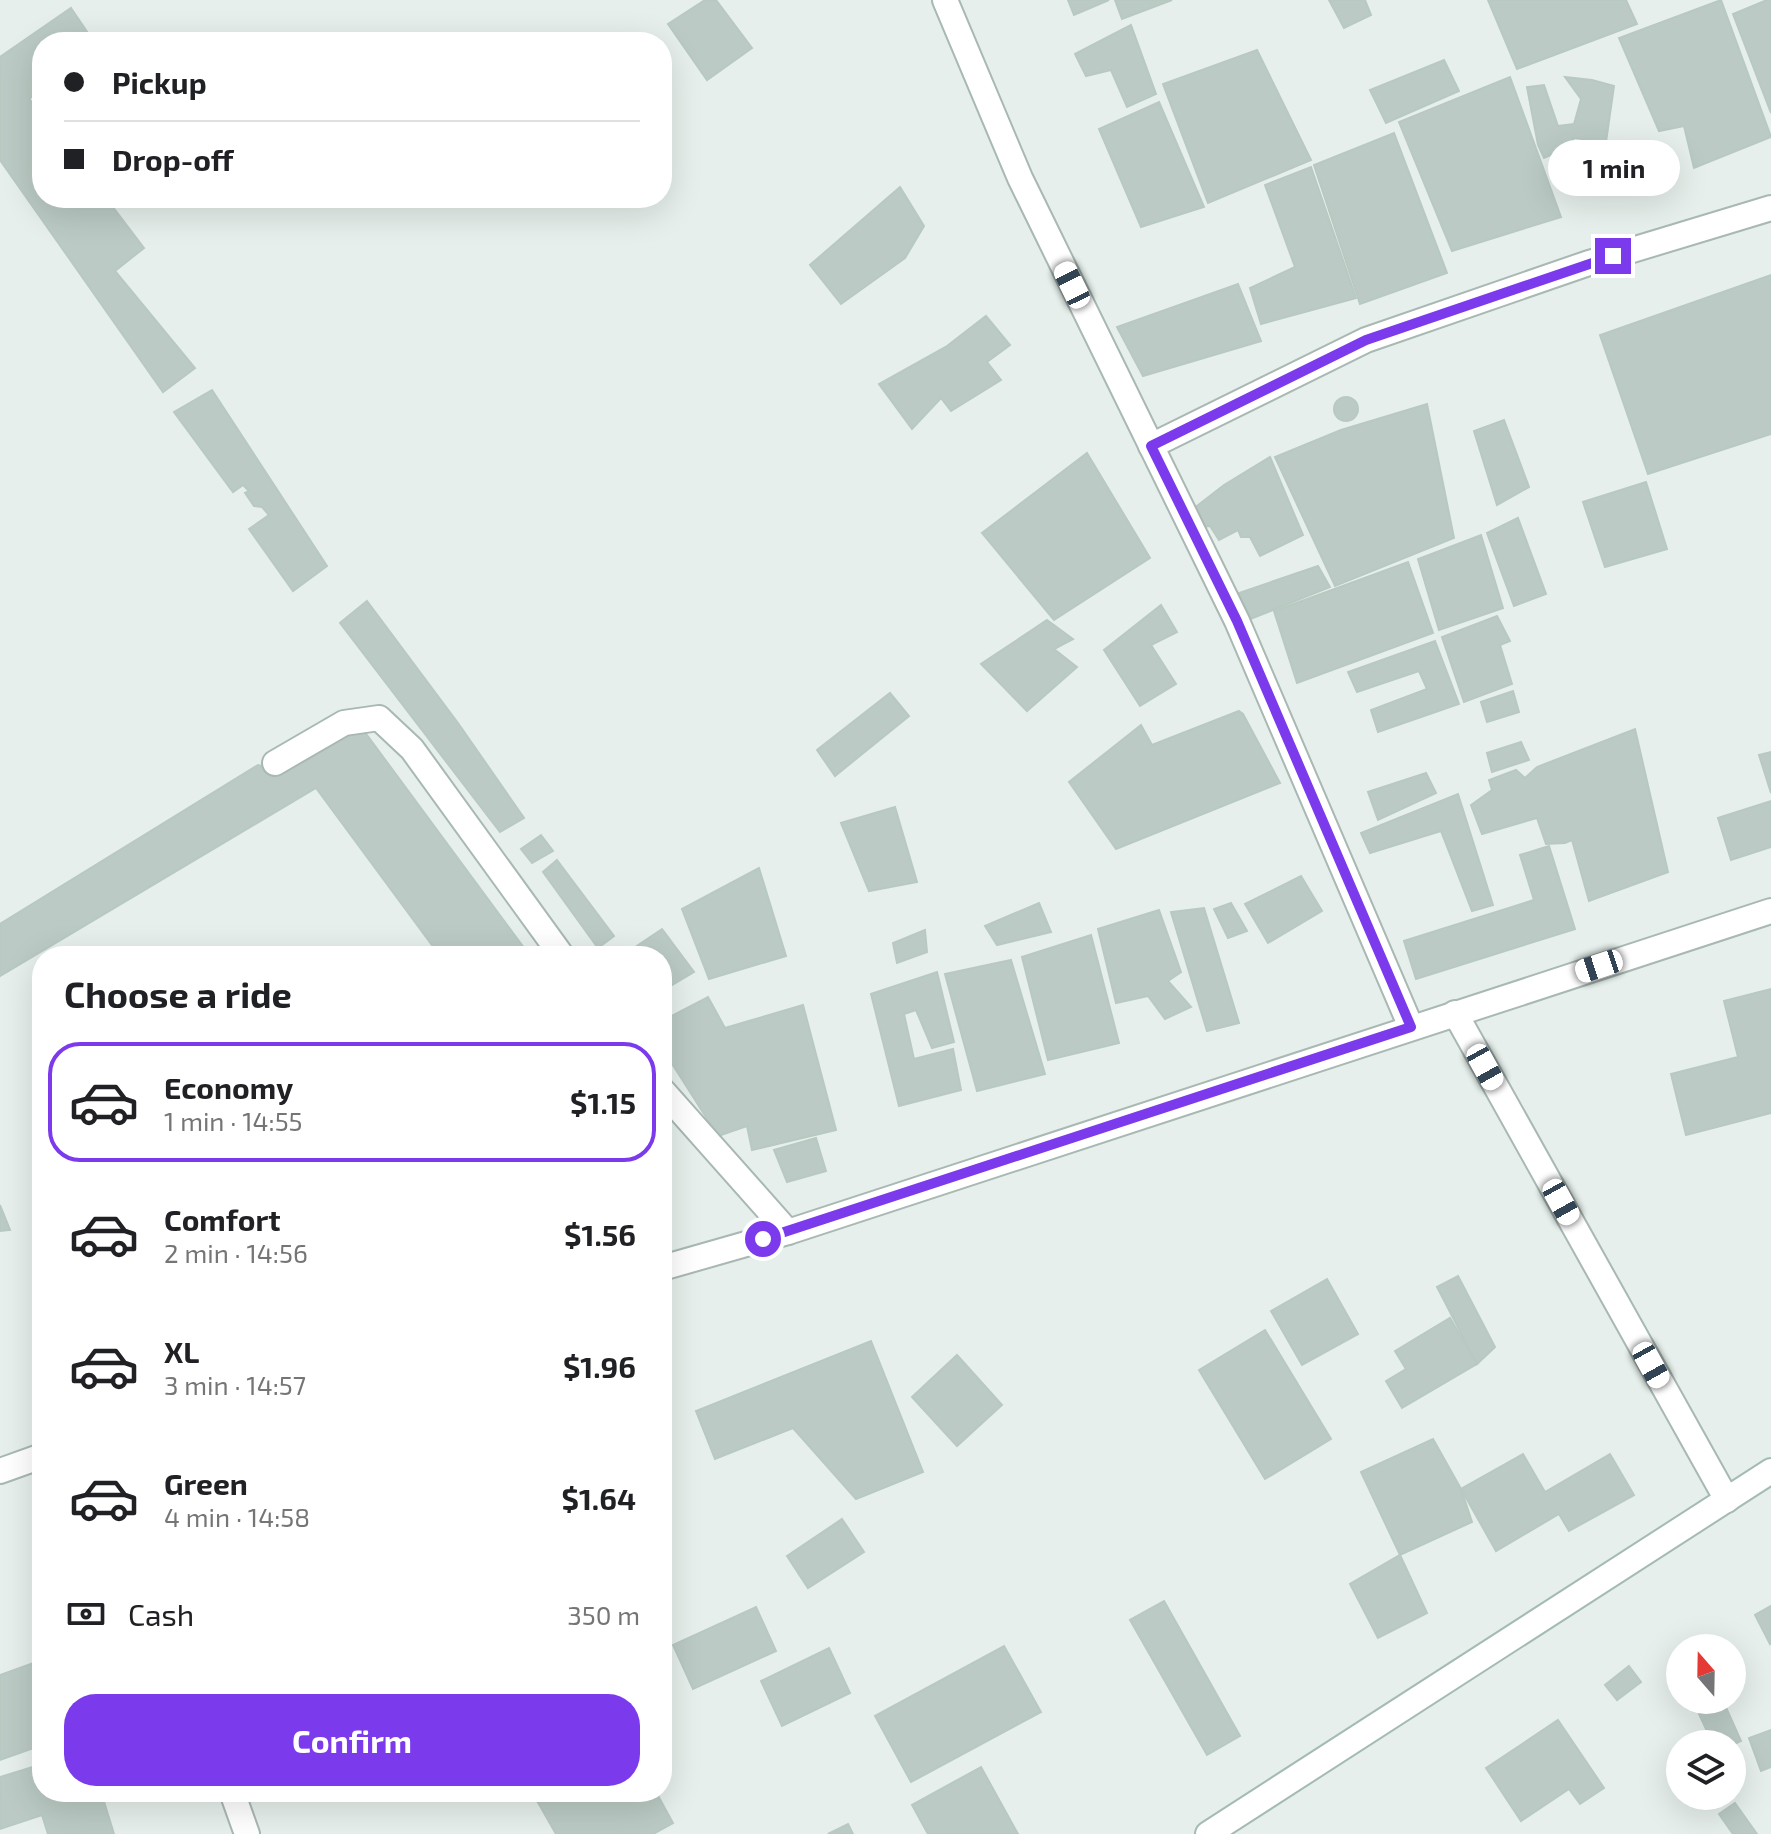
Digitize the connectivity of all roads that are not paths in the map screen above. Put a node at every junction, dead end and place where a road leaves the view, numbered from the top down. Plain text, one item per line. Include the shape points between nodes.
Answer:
1 (945, 0) edge
2 (1771, 208) edge
3 (1151, 446) junction
4 (275, 763) dead end
5 (1771, 911) edge
6 (555, 946) edge
7 (1455, 1013) junction
8 (1411, 1027) junction
9 (672, 1101) edge
10 (788, 1232) junction
11 (672, 1265) edge
12 (32, 1460) edge
13 (0, 1471) edge
14 (1771, 1471) edge
15 (1727, 1500) junction
16 (236, 1802) edge
17 (247, 1834) edge
18 (1208, 1834) edge

1 - 3 street via 1020,178
2 - 3 street via 1586,264 1366,340
3 - 8 street via 1237,621
4 - 6 street via 344,723 379,718 412,749
5 - 7 street
7 - 8 street
7 - 15 street
8 - 10 street
9 - 10 street
10 - 11 street
12 - 13 street
14 - 15 street
15 - 18 street
16 - 17 street

